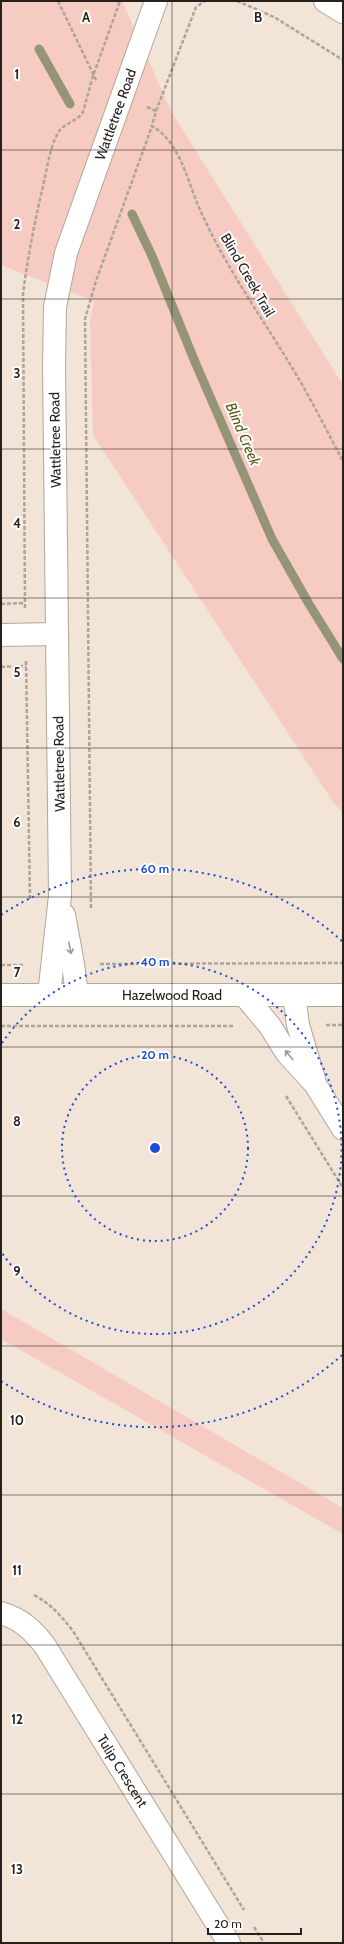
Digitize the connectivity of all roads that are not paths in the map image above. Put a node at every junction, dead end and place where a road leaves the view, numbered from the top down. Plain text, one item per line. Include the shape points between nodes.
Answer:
1 (156, 1) edge
2 (324, 1) edge
3 (343, 12) edge
4 (57, 634) junction
5 (1, 635) edge
6 (60, 896) junction
7 (1, 995) edge
8 (49, 995) junction
9 (77, 995) junction
10 (244, 995) junction
11 (294, 995) junction
12 (343, 995) edge
13 (315, 1084) junction
14 (343, 1129) edge
15 (1, 1613) edge
16 (229, 1943) edge

1 - 4 street, Wattletree Road via 66,253 55,307
2 - 3 street
4 - 5 street
4 - 6 street, Wattletree Road
6 - 8 street, Wattletree Road
6 -> 9 street, Wattletree Road
7 - 8 street, Hazelwood Road
8 - 9 street, Hazelwood Road
9 - 10 street, Hazelwood Road
10 - 11 street, Hazelwood Road
13 -> 10 street via 286,1052 270,1026
11 - 12 street, Hazelwood Road
11 - 13 street via 298,1025
13 - 14 street
15 - 16 street, Tulip Crescent via 28,1626 45,1646

